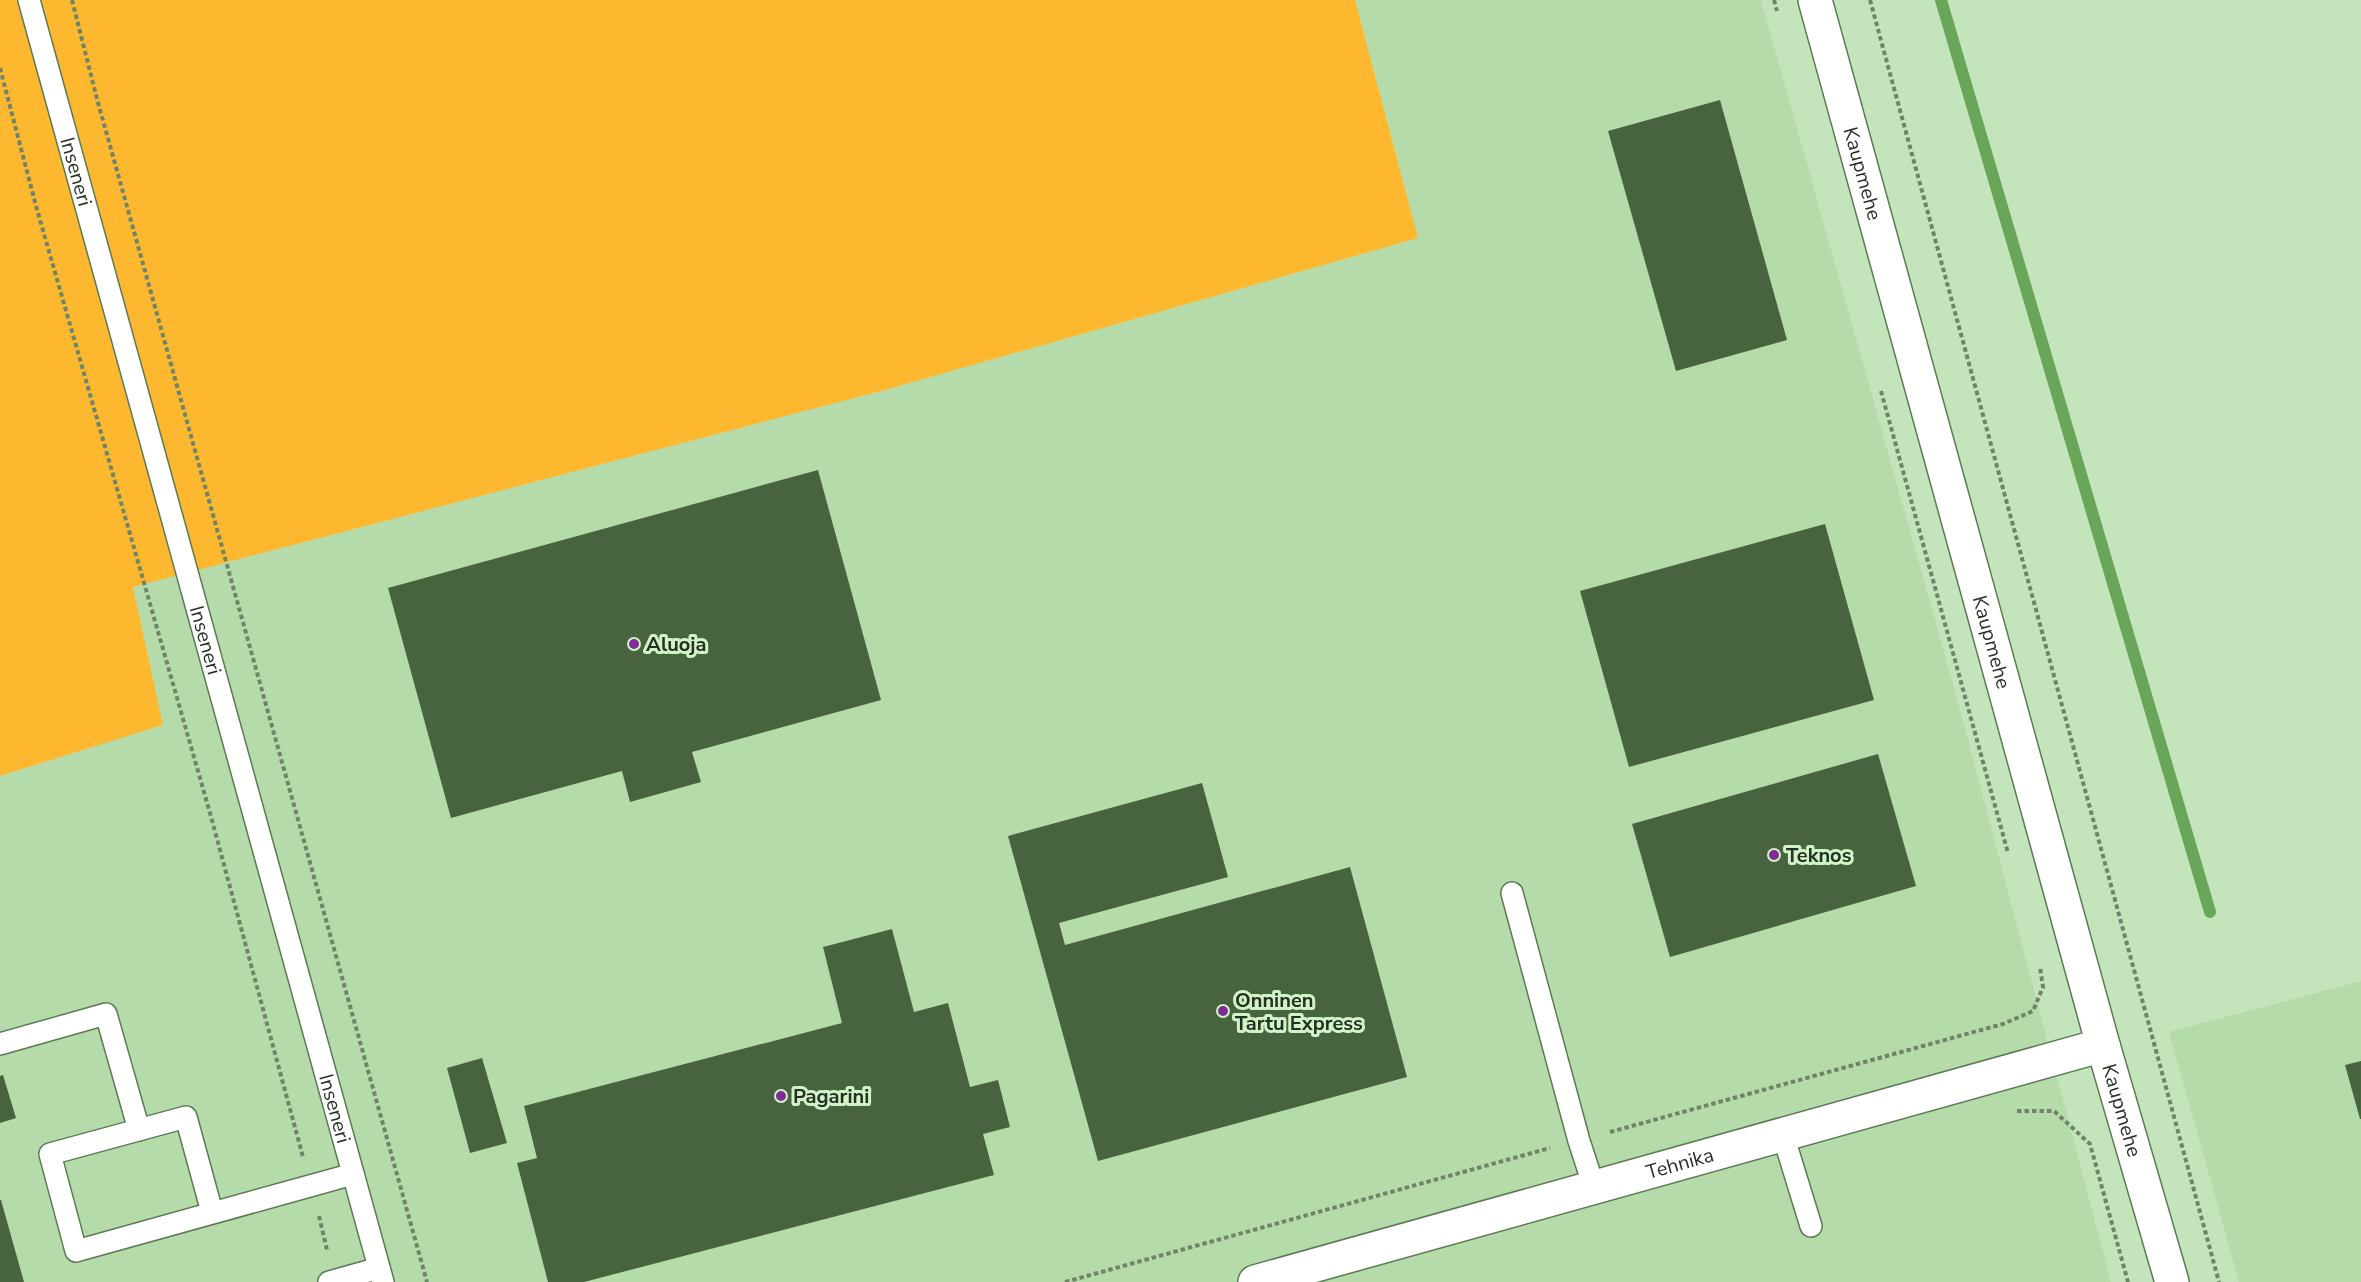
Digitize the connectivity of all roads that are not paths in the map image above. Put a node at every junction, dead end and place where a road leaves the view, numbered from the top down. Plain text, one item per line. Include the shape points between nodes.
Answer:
1 (29, 0) edge
2 (1815, 0) edge
3 (1512, 893) dead end
4 (0, 1044) edge
5 (2103, 1045) junction
6 (139, 1130) junction
7 (1783, 1134) junction
8 (353, 1174) junction
9 (1594, 1187) junction
10 (212, 1212) junction
11 (1811, 1226) dead end
12 (381, 1275) edge
13 (332, 1281) edge
14 (1255, 1282) edge
15 (2172, 1282) edge

1 - 8 lane, Inseneri
2 - 5 street, Kaupmehe
3 - 9 lane
4 - 6 lane via 106,1014
5 - 7 street, Tehnika
5 - 15 street, Kaupmehe
6 - 10 lane via 186,1117
6 - 10 lane via 50,1154 76,1251
7 - 9 street, Tehnika
7 - 11 lane
8 - 10 lane
8 - 12 lane, Inseneri
9 - 14 street, Tehnika
12 - 13 lane

